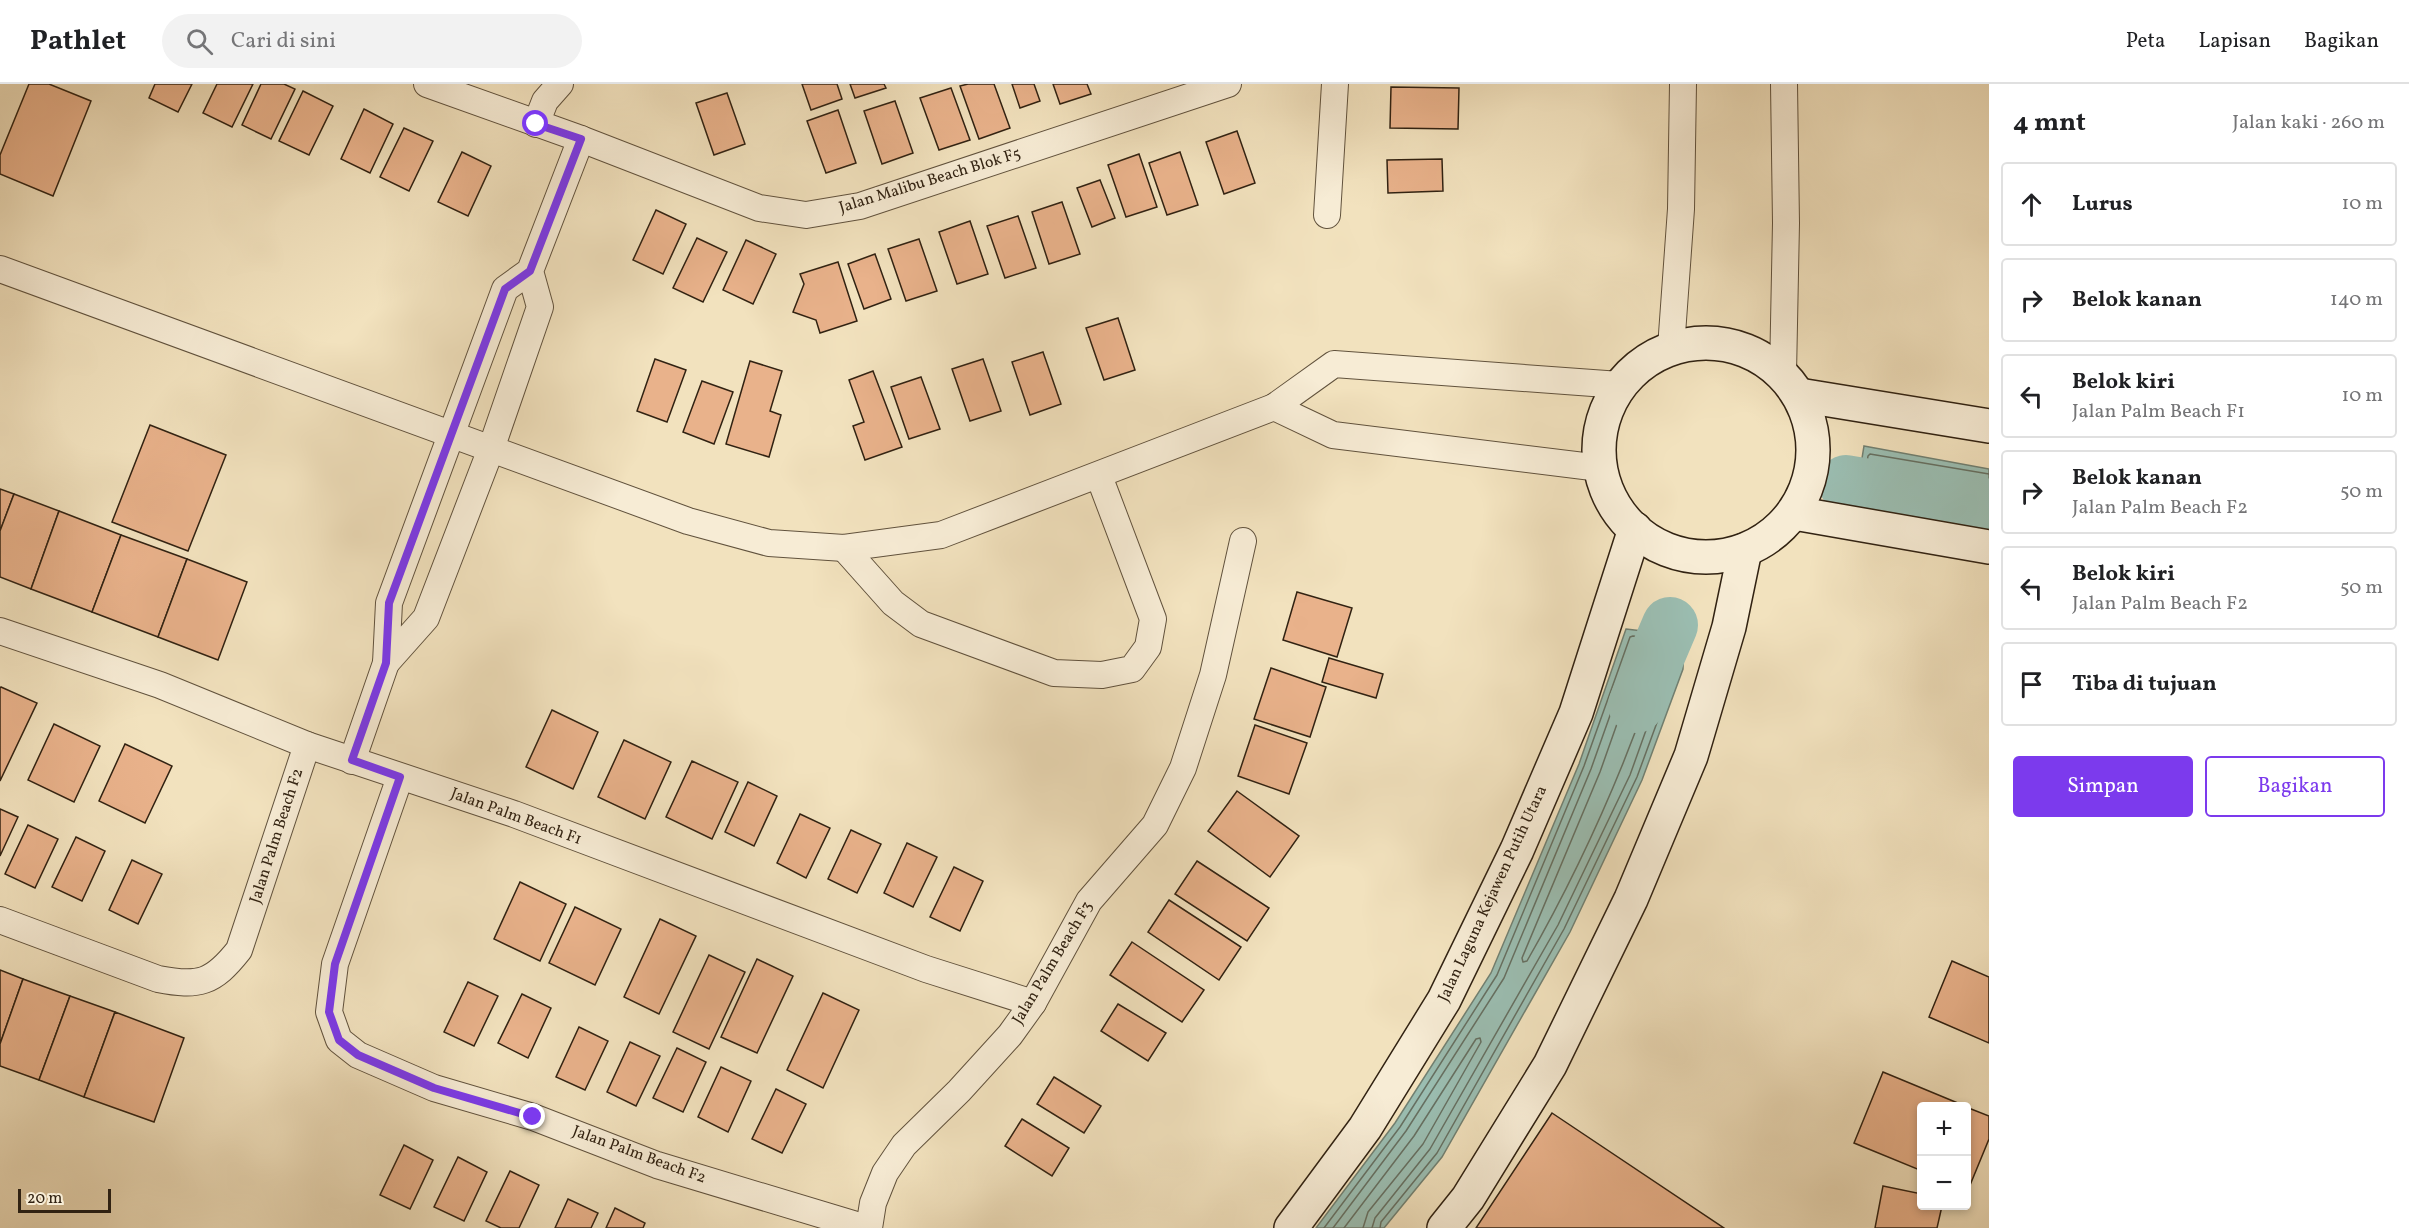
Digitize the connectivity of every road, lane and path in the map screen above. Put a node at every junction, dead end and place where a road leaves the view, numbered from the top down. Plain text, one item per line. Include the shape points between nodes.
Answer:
1 (427, 84) edge
2 (560, 84) edge
3 (1228, 84) edge
4 (1335, 84) edge
5 (1683, 84) edge
6 (1784, 84) edge
7 (536, 124) junction
8 (581, 139) junction
9 (1327, 215) dead end
10 (0, 269) edge
11 (530, 271) junction
12 (1671, 348) junction
13 (1620, 385) junction
14 (1791, 385) junction
15 (1274, 407) junction
16 (1989, 426) edge
17 (451, 435) junction
18 (491, 449) junction
19 (1600, 468) junction
20 (1099, 476) junction
21 (1794, 513) junction
22 (1635, 529) junction
23 (1243, 541) dead end
24 (1989, 546) edge
25 (844, 548) junction
26 (1745, 550) junction
27 (0, 631) edge
28 (386, 663) junction
29 (307, 746) junction
30 (352, 760) junction
31 (400, 777) junction
32 (0, 920) edge
33 (1033, 1003) junction
34 (868, 1228) edge
35 (1291, 1228) edge
36 (1444, 1228) edge

1 - 7 street, Jalan Malibu Beach Blok F5
2 - 7 street via 544,101
3 - 8 street, Jalan Malibu Beach Blok F5 via 860,206 806,215 759,208
4 - 9 street
5 - 12 street via 1682,209
6 - 14 street
7 - 8 street, Jalan Malibu Beach Blok F5
8 - 11 street
10 - 17 street
11 - 17 street via 505,289
11 - 18 street via 540,307
12 - 13 street via 1642,362
12 - 14 street via 1711,342 1750,351
13 - 15 street via 1334,364
13 - 19 street via 1601,424
14 - 16 street
14 - 21 street via 1811,424 1814,455 1808,485
15 - 19 street via 1333,435
15 - 20 street
17 - 18 street
17 - 28 street via 389,603
18 - 25 street via 688,521 770,543
18 - 28 street via 426,618
19 - 22 street via 1612,501
20 - 25 street via 941,535
20 - 25 street via 1153,619 1148,647 1132,669 1102,675 1054,673 921,624 893,603
21 - 24 street
21 - 26 street via 1772,535
22 - 26 street via 1675,552 1722,556
22 - 35 street, Jalan Laguna Kejawen Putih Utara via 1576,713 1517,850 1444,1000 1365,1128
23 - 33 street, Jalan Palm Beach F3 via 1213,675 1184,768 1155,825 1089,901
26 - 36 street via 1729,627 1691,756 1631,899 1550,1065 1468,1198
27 - 29 street, Jalan Palm Beach F1 via 160,685
28 - 30 street
29 - 30 street, Jalan Palm Beach F1
29 - 32 street, Jalan Palm Beach F2 via 239,950 212,978 186,984 158,979
30 - 31 street, Jalan Palm Beach F1
31 - 33 street, Jalan Palm Beach F1 via 514,814 926,969
31 - 34 street, Jalan Palm Beach F2 via 335,964 329,1012 339,1040 358,1055 434,1088 533,1117 657,1165
33 - 34 street, Jalan Palm Beach F3 via 1010,1035 904,1145 885,1173

